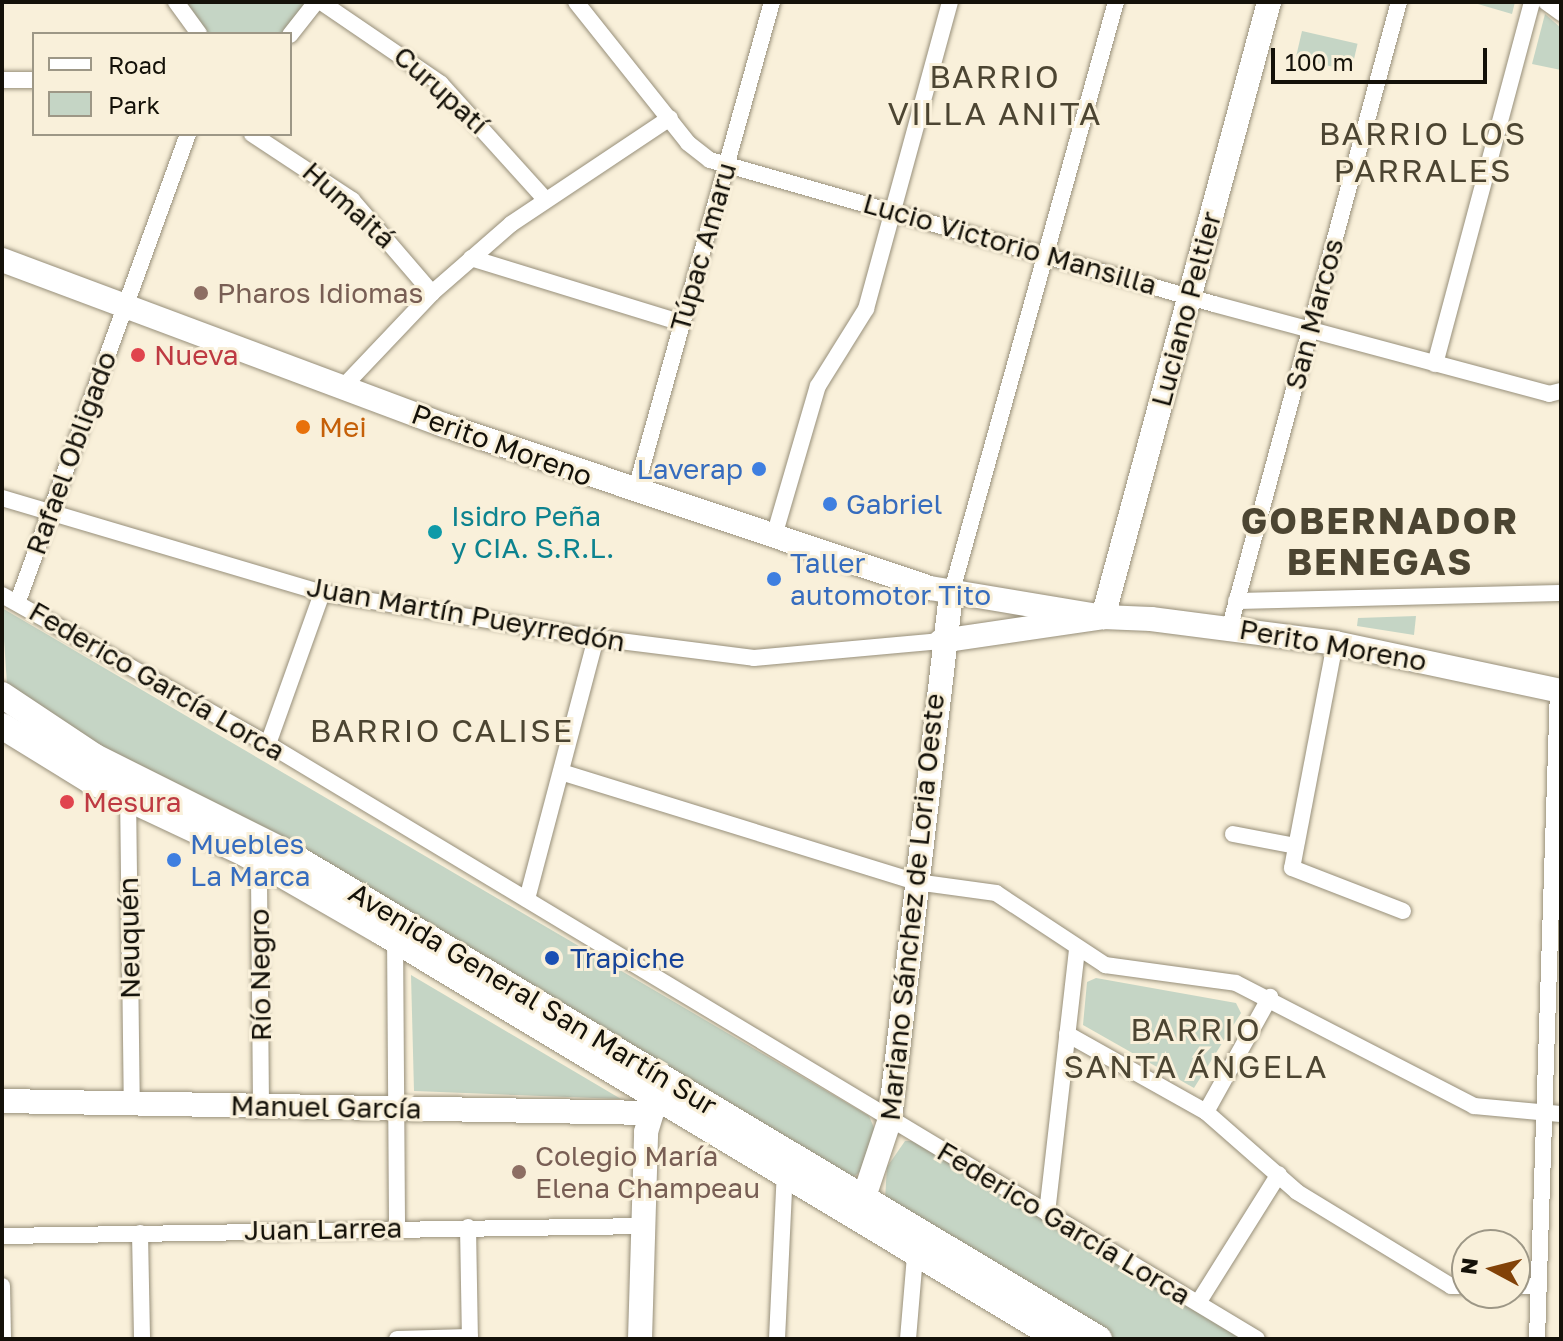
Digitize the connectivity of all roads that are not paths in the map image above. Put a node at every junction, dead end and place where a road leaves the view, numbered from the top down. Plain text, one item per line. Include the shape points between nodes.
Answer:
1 (176, 2) edge
2 (319, 2) edge
3 (576, 2) edge
4 (772, 2) edge
5 (950, 2) edge
6 (1116, 2) edge
7 (1269, 2) edge
8 (1399, 2) edge
9 (1532, 2) edge
10 (1546, 2) edge
11 (1561, 13) edge
12 (198, 32) edge
13 (292, 33) edge
14 (2, 80) edge
15 (32, 80) edge
16 (670, 118) junction
17 (187, 136) edge
18 (255, 136) edge
19 (726, 165) junction
20 (544, 198) junction
21 (893, 211) junction
22 (1047, 256) junction
23 (471, 258) junction
24 (2, 260) edge
25 (432, 293) junction
26 (1190, 295) junction
27 (125, 305) junction
28 (682, 323) junction
29 (1310, 330) junction
30 (1435, 364) junction
31 (342, 388) junction
32 (1559, 392) edge
33 (635, 492) junction
34 (2, 498) edge
35 (51, 510) junction
36 (774, 536) junction
37 (322, 593) junction
38 (1561, 593) edge
39 (951, 594) junction
40 (10, 598) edge
41 (1236, 601) junction
42 (1103, 617) junction
43 (1230, 626) junction
44 (596, 638) junction
45 (941, 641) junction
46 (1335, 643) junction
47 (1560, 691) edge
48 (2, 695) edge
49 (2, 726) edge
50 (268, 744) junction
51 (561, 772) junction
52 (128, 786) junction
53 (1233, 834) dead end
54 (1296, 846) junction
55 (271, 856) junction
56 (916, 882) junction
57 (527, 899) junction
58 (1403, 911) dead end
59 (1556, 911) edge
60 (397, 929) junction
61 (1077, 949) junction
62 (1270, 997) junction
63 (1067, 1034) junction
64 (658, 1096) junction
65 (2, 1101) edge
66 (132, 1103) junction
67 (261, 1106) junction
68 (395, 1109) junction
69 (1544, 1110) junction
70 (1206, 1112) junction
71 (1561, 1114) edge
72 (890, 1119) junction
73 (785, 1172) junction
74 (1279, 1174) junction
75 (861, 1207) junction
76 (1047, 1213) junction
77 (643, 1226) junction
78 (468, 1227) junction
79 (397, 1228) junction
80 (140, 1233) junction
81 (2, 1236) edge
82 (918, 1241) junction
83 (2, 1286) edge
84 (1451, 1286) edge
85 (1531, 1286) edge
86 (1538, 1286) junction
87 (1198, 1303) junction
88 (1047, 1329) edge
89 (470, 1338) edge
90 (3, 1339) edge
91 (142, 1339) edge
92 (397, 1339) edge
93 (640, 1339) edge
94 (777, 1339) edge
95 (908, 1339) edge
96 (1099, 1339) edge
97 (1257, 1339) edge
98 (1537, 1339) edge

1 - 12 street
2 - 13 street
2 - 20 street, Curupatí via 441,84
3 - 16 street, Lucio Victorio Mansilla
4 - 19 street, Túpac Amaru
5 - 21 street
6 - 22 street
7 - 26 street, Luciano Peltier
8 - 29 street, San Marcos
9 - 30 street
10 - 11 street
14 - 15 street
16 - 19 street, Lucio Victorio Mansilla via 698,154
16 - 20 street
17 - 27 street, Rafael Obligado
18 - 25 street, Humaitá via 352,200
19 - 21 street, Lucio Victorio Mansilla
19 - 28 street, Túpac Amaru
20 - 23 street
21 - 22 street, Lucio Victorio Mansilla
21 - 36 street via 866,309 818,386
22 - 26 street, Lucio Victorio Mansilla
22 - 39 street
23 - 25 street
23 - 28 street
24 - 27 street, Perito Moreno
25 - 31 street
26 - 29 street, Lucio Victorio Mansilla
26 - 42 street, Luciano Peltier
27 - 31 street, Perito Moreno
27 - 35 street, Rafael Obligado
28 - 33 street, Túpac Amaru
29 - 30 street, Lucio Victorio Mansilla
29 - 41 street, San Marcos
30 - 32 street, Lucio Victorio Mansilla
31 - 33 street, Perito Moreno
33 - 36 street, Perito Moreno
34 - 35 street, Juan Martín Pueyrredón
35 - 37 street, Juan Martín Pueyrredón
35 - 40 street, Rafael Obligado
36 - 39 street, Perito Moreno
37 - 44 street, Juan Martín Pueyrredón
37 - 50 street
38 - 41 street
39 - 42 street, Perito Moreno via 1072,606
39 - 45 street, Mariano Sánchez de Loria Oeste
40 - 50 street, Federico García Lorca
41 - 43 street, San Marcos
42 - 43 street, Perito Moreno
42 - 45 street, Perito Moreno
43 - 46 street, Perito Moreno
44 - 45 street, Juan Martín Pueyrredón via 754,658
44 - 51 street
45 - 56 street, Mariano Sánchez de Loria Oeste
46 - 47 street, Perito Moreno
46 - 54 street
47 - 59 street
48 - 52 main road, Avenida General San Martín Sur
49 - 52 main road, Avenida General San Martín Sur
50 - 57 street, Federico García Lorca
51 - 56 street
51 - 57 street
52 - 55 main road, Avenida General San Martín Sur
52 - 66 street, Neuquén
53 - 54 street
54 - 58 street via 1292,868
55 - 60 main road, Avenida General San Martín Sur
55 - 67 street, Río Negro via 259,884
56 - 61 street via 996,893
56 - 72 street, Mariano Sánchez de Loria Oeste
57 - 72 street, Federico García Lorca
59 - 69 street
60 - 64 main road, Avenida General San Martín Sur
60 - 68 street
61 - 62 street via 1122,970 1225,980
61 - 63 street
62 - 69 street via 1474,1106
62 - 70 street
63 - 70 street
63 - 76 street
64 - 68 street, Manuel García
64 - 73 main road, Avenida General San Martín Sur
64 - 75 main road, Avenida General San Martín Sur
64 - 77 street
65 - 66 street, Manuel García
66 - 67 street, Manuel García
67 - 68 street, Manuel García
68 - 79 street
69 - 71 street
69 - 86 street
70 - 74 street
72 - 75 street, Mariano Sánchez de Loria Oeste
72 - 76 street, Federico García Lorca
73 - 75 main road, Avenida General San Martín Sur
73 - 94 street
74 - 84 street
74 - 87 street
75 - 82 main road, Avenida General San Martín Sur
76 - 87 street, Federico García Lorca
77 - 78 street, Juan Larrea
77 - 93 street
78 - 79 street, Juan Larrea
78 - 89 street
79 - 80 street, Juan Larrea
80 - 81 street, Juan Larrea
80 - 91 street
82 - 88 main road, Avenida General San Martín Sur
82 - 95 street
83 - 90 street
85 - 86 street
86 - 98 street
87 - 97 street, Federico García Lorca
88 - 96 main road, Avenida General San Martín Sur
89 - 92 street

